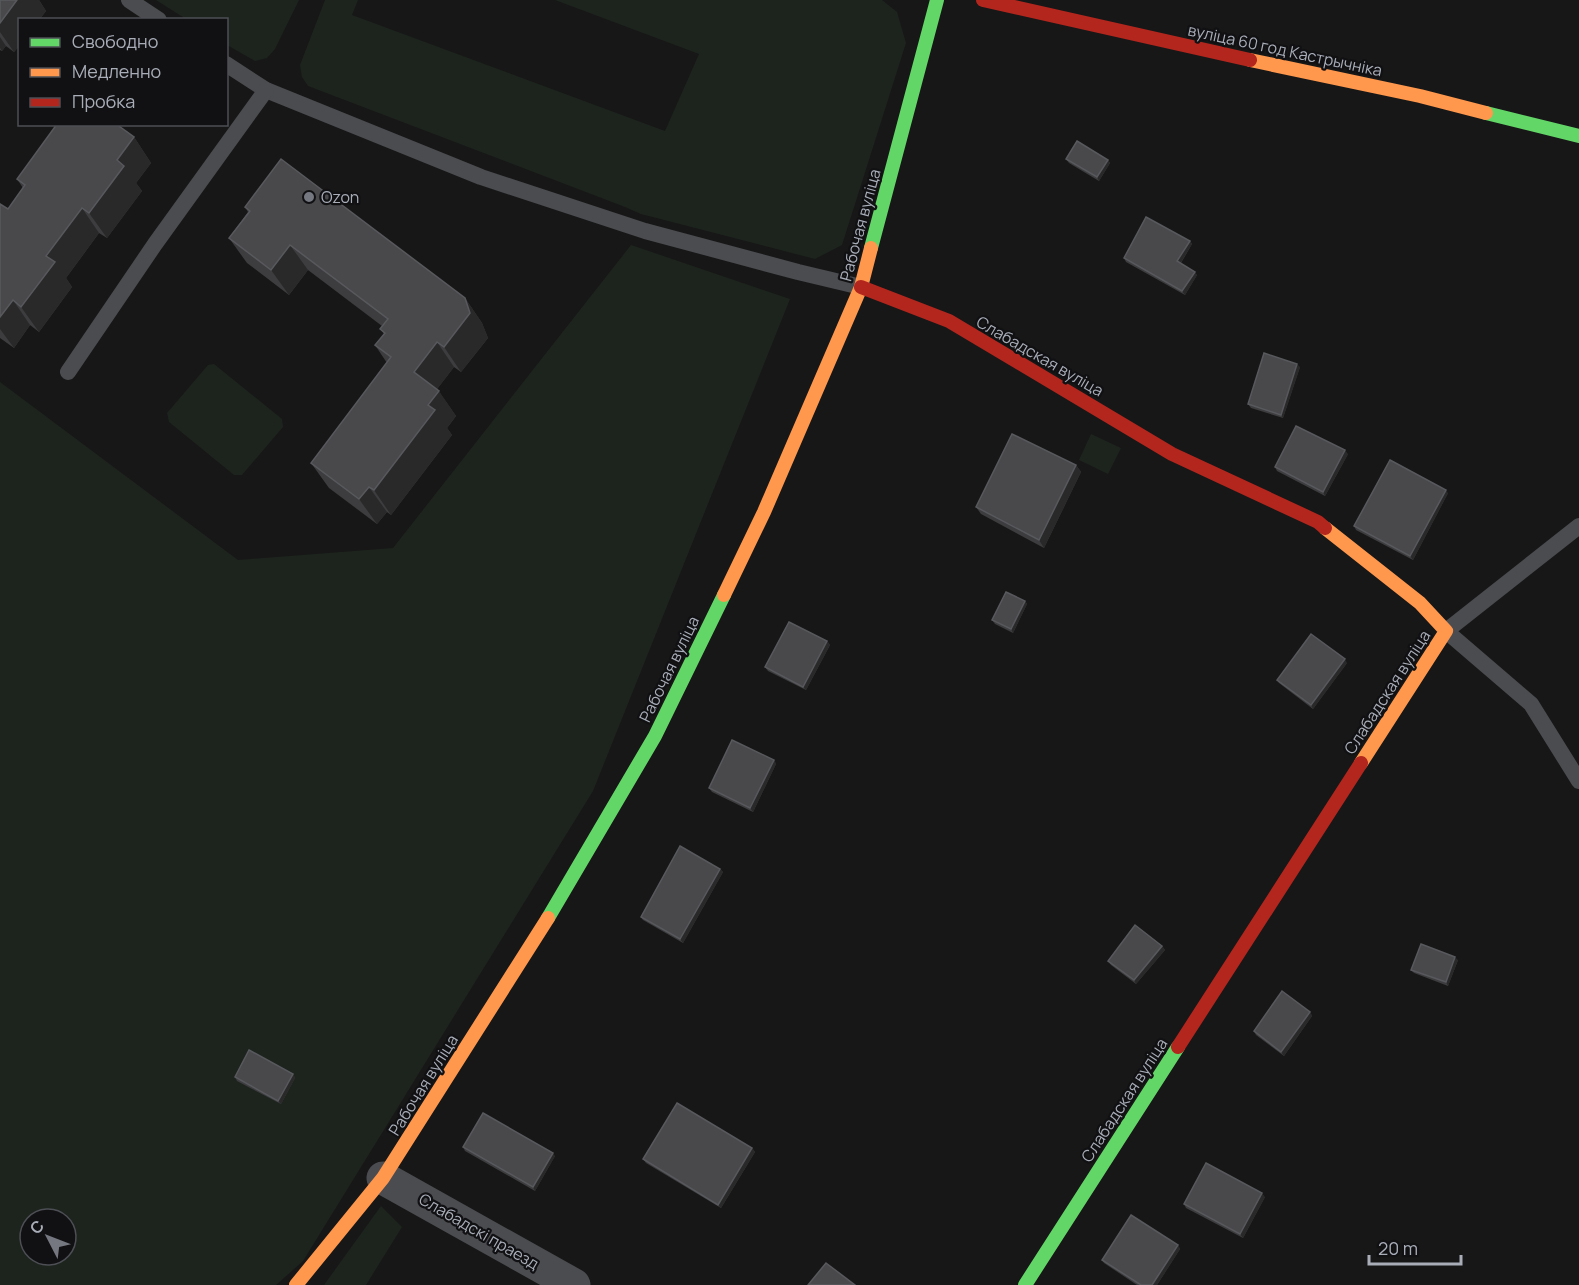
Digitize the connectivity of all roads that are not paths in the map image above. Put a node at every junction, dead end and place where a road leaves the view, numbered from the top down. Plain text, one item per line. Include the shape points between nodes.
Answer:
1 (129, 0) edge
2 (937, 0) edge
3 (983, 0) edge
4 (156, 18) edge
5 (228, 65) edge
6 (266, 90) junction
7 (1579, 136) edge
8 (861, 286) junction
9 (68, 372) dead end
10 (1579, 526) edge
11 (1446, 631) junction
12 (1579, 782) edge
13 (383, 1178) junction
14 (296, 1285) edge
15 (574, 1285) edge
16 (1025, 1285) edge

1 - 4 lane
2 - 8 street, Рабочая вуліца
3 - 7 street, вуліца 60 год Кастрычніка via 1420,96
5 - 6 lane
6 - 8 lane via 481,177 645,231
6 - 9 lane
8 - 11 street, Слабадская вуліца via 949,321 1172,454 1318,522 1420,603
8 - 13 street, Рабочая вуліца via 764,512 655,736 559,901
10 - 11 lane
11 - 12 lane via 1531,704
11 - 16 street, Слабадская вуліца
13 - 14 street, Рабочая вуліца
13 - 15 street, Слабадскі праезд

